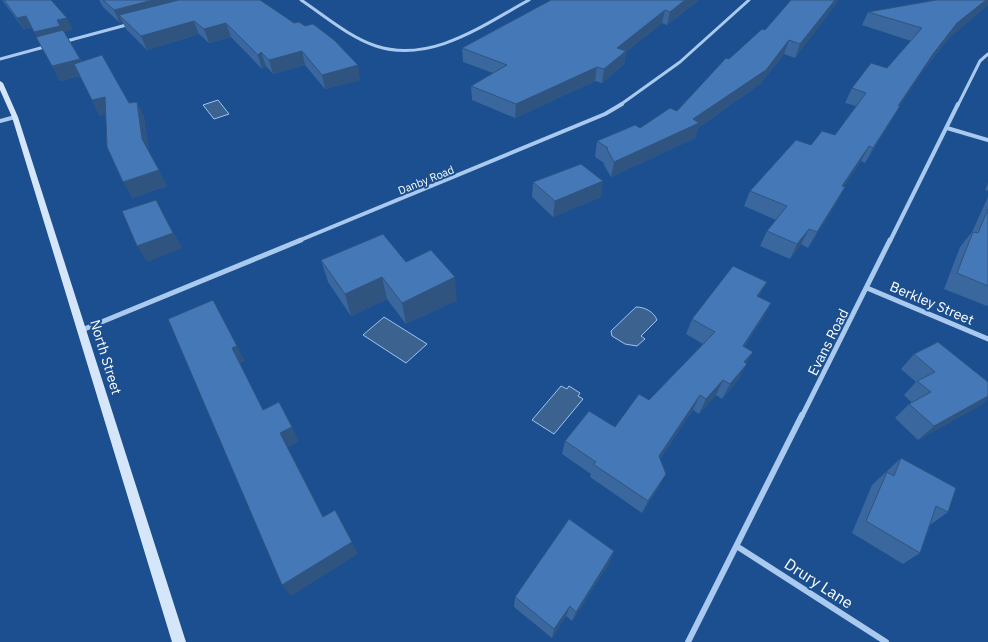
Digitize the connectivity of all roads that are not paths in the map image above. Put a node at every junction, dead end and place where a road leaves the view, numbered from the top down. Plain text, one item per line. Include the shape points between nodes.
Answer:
1 (301, 0) edge
2 (529, 0) edge
3 (749, 0) edge
4 (135, 23) edge
5 (988, 54) edge
6 (0, 59) edge
7 (0, 83) edge
8 (15, 117) junction
9 (0, 121) edge
10 (947, 128) junction
11 (988, 140) edge
12 (867, 288) junction
13 (82, 330) junction
14 (988, 340) edge
15 (738, 547) junction
16 (179, 642) edge
17 (688, 642) edge
18 (886, 642) edge

1 - 2 street via 376,46 394,50 437,46
3 - 13 street, Danby Road via 654,84 596,118
4 - 6 street
5 - 10 street, Evans Road via 980,61
7 - 8 street, North Street
8 - 9 street
8 - 13 street, North Street
10 - 11 street
10 - 12 street, Evans Road
12 - 14 street, Berkley Street
12 - 15 street, Evans Road
13 - 16 street, North Street
15 - 17 street, Evans Road
15 - 18 street, Drury Lane

